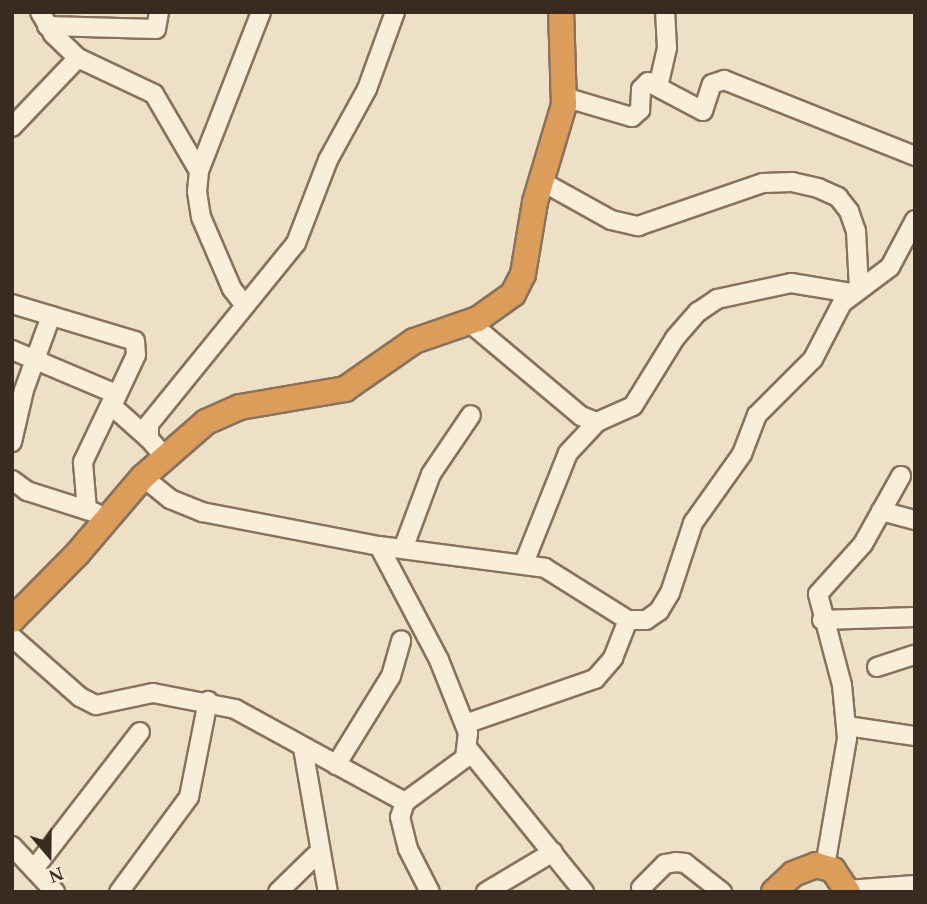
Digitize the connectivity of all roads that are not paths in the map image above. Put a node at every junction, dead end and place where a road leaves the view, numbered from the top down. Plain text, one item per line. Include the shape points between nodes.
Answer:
1 (159, 12) edge
2 (261, 12) edge
3 (396, 12) edge
4 (561, 12) edge
5 (665, 12) edge
6 (44, 19) edge
7 (78, 58) junction
8 (658, 87) junction
9 (564, 97) junction
10 (12, 127) edge
11 (915, 156) edge
12 (199, 171) junction
13 (541, 181) junction
14 (915, 220) edge
15 (855, 291) junction
16 (243, 303) junction
17 (12, 304) edge
18 (51, 316) junction
19 (468, 322) junction
20 (12, 349) edge
21 (35, 358) junction
22 (18, 389) edge
23 (115, 396) junction
24 (471, 415) dead end
25 (597, 422) junction
26 (12, 442) edge
27 (157, 448) junction
28 (901, 476) dead end
29 (143, 477) junction
30 (12, 480) edge
31 (881, 511) junction
32 (98, 513) junction
33 (915, 520) edge
34 (379, 547) junction
35 (403, 549) junction
36 (524, 563) junction
37 (915, 617) edge
38 (12, 620) edge
39 (628, 620) junction
40 (822, 620) junction
41 (12, 636) edge
42 (401, 640) dead end
43 (915, 655) edge
44 (877, 667) dead end
45 (208, 701) junction
46 (465, 724) junction
47 (847, 726) junction
48 (140, 732) dead end
49 (915, 736) edge
50 (303, 748) junction
51 (469, 750) junction
52 (336, 765) junction
53 (405, 802) junction
54 (12, 846) edge
55 (319, 852) junction
56 (553, 852) junction
57 (825, 866) junction
58 (34, 869) junction
59 (915, 885) edge
60 (641, 888) dead end
61 (848, 891) edge
62 (55, 892) edge
63 (119, 892) edge
64 (278, 892) edge
65 (328, 892) edge
66 (430, 892) edge
67 (486, 892) edge
68 (584, 892) edge
69 (722, 892) edge
70 (774, 892) edge

1 - 6 street via 156,29
2 - 12 street
3 - 16 street via 367,89 328,160 296,243
4 - 9 highway
5 - 8 street via 667,48
6 - 7 street
7 - 10 street
7 - 12 street via 154,93
8 - 9 street via 643,83 640,110 632,117
8 - 11 street via 702,111 712,83 724,80
9 - 13 highway via 560,127
12 - 16 street via 201,217 232,289
13 - 15 street via 611,220 638,226 763,183 792,182 818,188 838,197 849,211 856,231
13 - 19 highway via 519,284 500,306
14 - 15 street via 890,267
15 - 25 street via 791,283 718,299 698,312 675,338 633,406
15 - 39 street via 813,359 757,415 742,454 693,523 680,568 659,611 646,620
16 - 27 street via 218,343 155,413 149,424
17 - 18 street
18 - 21 street
18 - 23 street via 135,341 136,355
19 - 25 street via 581,416
19 - 27 highway via 414,341 345,389 224,413
20 - 21 street
21 - 22 street
21 - 23 street
22 - 26 street
23 - 27 street via 116,412
23 - 32 street via 83,462
24 - 35 street via 423,489
25 - 36 street via 568,453
27 - 29 highway
28 - 31 street
29 - 32 highway
29 - 34 street via 170,499 202,512
30 - 32 street via 18,487
31 - 33 street
31 - 40 street via 853,559 818,594
32 - 38 highway
34 - 35 street
34 - 46 street via 439,660
35 - 36 street
36 - 39 street via 566,578
37 - 40 street
39 - 46 street via 613,658 595,679
40 - 47 street via 842,685
41 - 45 street via 80,697 96,705 153,693
42 - 52 street via 391,676
43 - 44 street
45 - 50 street via 256,718
45 - 63 street via 189,797
46 - 51 street
47 - 49 street
47 - 57 street via 847,754 832,807
48 - 58 street
50 - 52 street
50 - 55 street
51 - 53 street via 456,768
51 - 56 street
52 - 53 street
53 - 66 street via 402,830
54 - 58 street
55 - 64 street
55 - 65 street
56 - 67 street
56 - 68 street
57 - 61 highway
57 - 70 highway via 806,867
58 - 62 street
59 - 61 street
60 - 69 street via 665,864 676,862 685,863

